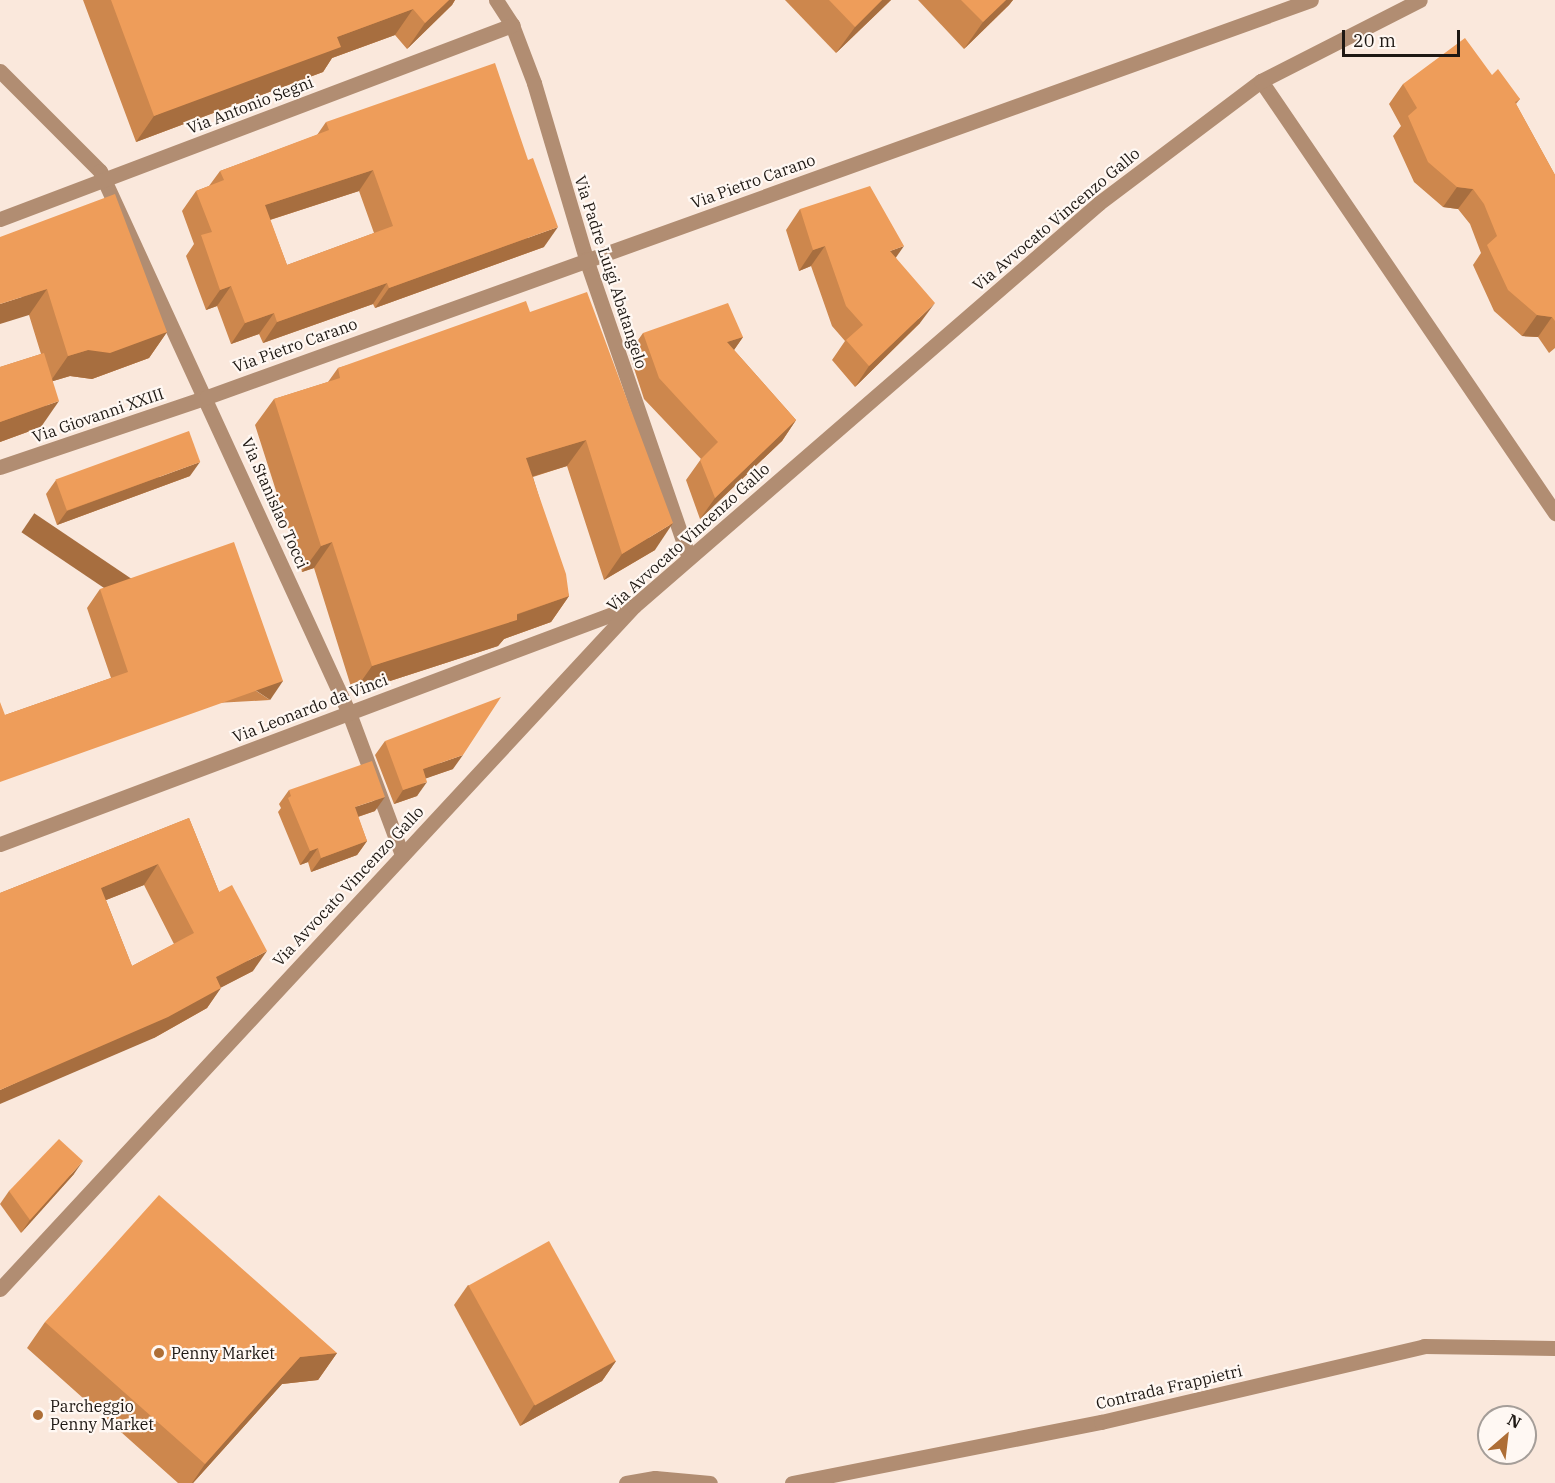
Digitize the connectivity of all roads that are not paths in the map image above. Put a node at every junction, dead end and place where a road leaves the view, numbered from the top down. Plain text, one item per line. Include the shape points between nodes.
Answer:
1 (496, 0) edge
2 (1311, 0) edge
3 (1420, 0) edge
4 (512, 25) junction
5 (0, 71) edge
6 (1261, 81) junction
7 (102, 175) junction
8 (0, 219) edge
9 (586, 259) junction
10 (207, 397) junction
11 (0, 466) edge
12 (1555, 513) edge
13 (689, 558) junction
14 (634, 606) junction
15 (350, 713) junction
16 (0, 844) edge
17 (402, 855) junction
18 (0, 1289) edge
19 (1555, 1348) edge
20 (626, 1483) edge
21 (710, 1483) edge
22 (792, 1483) edge

1 - 4 street, Via Padre Luigi Abatangelo
2 - 9 street, Via Pietro Carano
3 - 6 street, Via Avvocato Vincenzo Gallo
4 - 7 street, Via Antonio Segni
4 - 9 street, Via Padre Luigi Abatangelo via 534,83
5 - 7 street, Via Stanislao Tocci
6 - 12 street
6 - 13 street, Via Avvocato Vincenzo Gallo via 1099,203
7 - 8 street, Via Antonio Segni
7 - 10 street, Via Stanislao Tocci
9 - 10 street, Via Pietro Carano
9 - 13 street, Via Padre Luigi Abatangelo
10 - 11 street, Via Giovanni XXIII
10 - 15 street, Via Stanislao Tocci
13 - 14 street, Via Avvocato Vincenzo Gallo
14 - 15 street, Via Leonardo da Vinci
14 - 17 street, Via Avvocato Vincenzo Gallo
15 - 16 street, Via Leonardo da Vinci
15 - 17 street, Via Stanislao Tocci
17 - 18 street, Via Avvocato Vincenzo Gallo
19 - 22 street, Contrada Frappietri via 1425,1346 1101,1422
20 - 21 street via 655,1478

